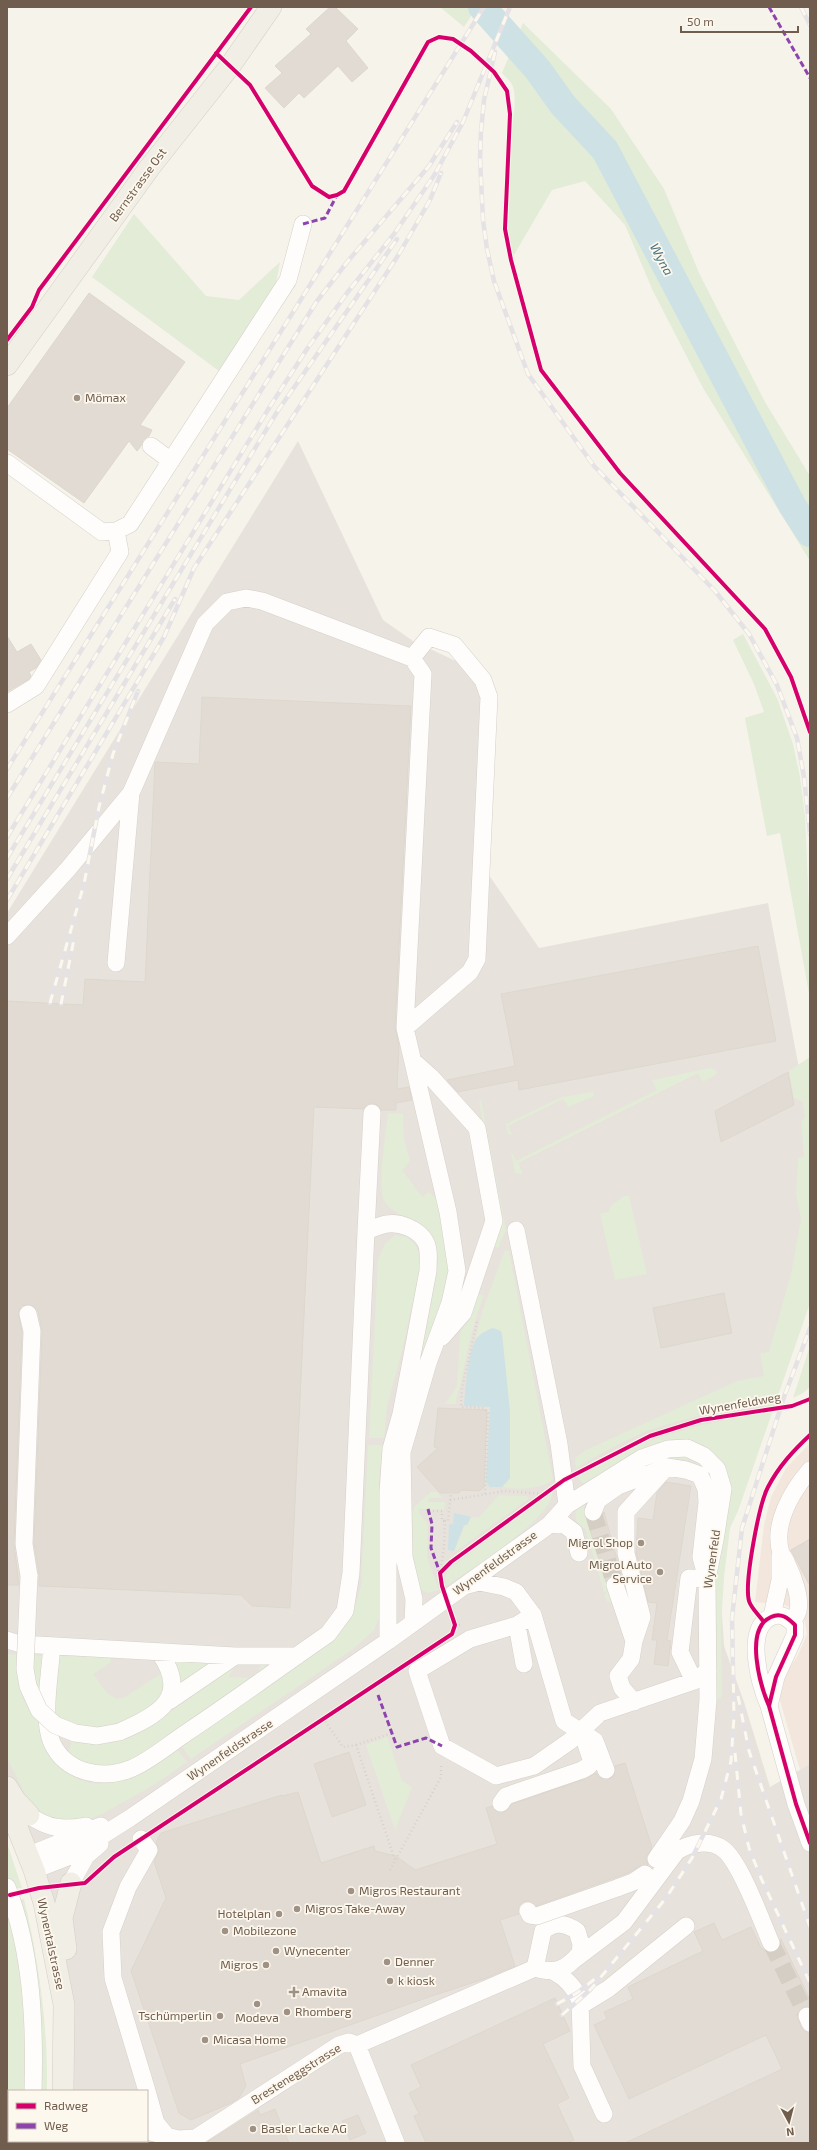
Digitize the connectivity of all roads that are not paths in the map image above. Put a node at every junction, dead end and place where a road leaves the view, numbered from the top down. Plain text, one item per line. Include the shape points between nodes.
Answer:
1 (271, 7) edge
2 (304, 224) dead end
3 (7, 365) edge
4 (151, 446) dead end
5 (171, 461) junction
6 (7, 463) edge
7 (116, 532) junction
8 (412, 658) junction
9 (7, 704) edge
10 (131, 793) junction
11 (7, 936) edge
12 (116, 963) dead end
13 (405, 1028) junction
14 (413, 1061) junction
15 (372, 1113) dead end
16 (516, 1230) dead end
17 (366, 1231) junction
18 (28, 1314) dead end
19 (434, 1348) junction
20 (413, 1388) junction
21 (667, 1467) junction
22 (810, 1470) edge
23 (395, 1484) junction
24 (567, 1505) junction
25 (593, 1512) dead end
26 (549, 1525) junction
27 (579, 1553) dead end
28 (781, 1554) junction
29 (707, 1579) junction
30 (615, 1585) tunnel mouth
31 (460, 1588) junction
32 (533, 1615) junction
33 (772, 1616) junction
34 (792, 1622) junction
35 (413, 1623) junction
36 (517, 1624) junction
37 (7, 1640) edge
38 (388, 1641) junction
39 (634, 1641) junction
40 (159, 1652) junction
41 (680, 1652) junction
42 (51, 1656) dead end
43 (234, 1656) junction
44 (297, 1656) junction
45 (524, 1664) dead end
46 (708, 1671) junction
47 (694, 1682) junction
48 (674, 1688) junction
49 (169, 1701) junction
50 (634, 1702) junction
51 (769, 1706) junction
52 (580, 1731) junction
53 (606, 1770) dead end
54 (7, 1786) edge
55 (7, 1802) edge
56 (501, 1803) dead end
57 (29, 1815) joint
58 (123, 1819) junction
59 (141, 1839) dead end
60 (810, 1843) edge
61 (656, 1859) dead end
62 (31, 1863) junction
63 (645, 1874) dead end
64 (71, 1883) joint
65 (7, 1887) edge
66 (686, 1926) dead end
67 (543, 1931) junction
68 (771, 1943) tunnel mouth
69 (575, 1959) junction
70 (535, 1968) junction
71 (553, 1971) junction
72 (580, 2006) junction
73 (357, 2045) junction
74 (33, 2090) edge
75 (63, 2090) edge
76 (72, 2090) edge
77 (147, 2090) edge
78 (148, 2095) edge
79 (604, 2114) dead end
80 (148, 2131) edge
81 (165, 2134) junction
82 (192, 2140) edge
83 (396, 2143) edge

1 - 3 main road, Bernstrasse Ost via 230,66 150,167
2 - 5 street via 288,280
4 - 5 street
5 - 7 street via 130,524
6 - 7 street via 102,532
7 - 9 street via 120,552 36,686
8 - 10 street via 262,601 246,598 227,602 205,624
8 - 13 street via 423,674
8 - 13 street via 429,637 454,645 483,680 489,697 477,959 470,972
10 - 11 street via 68,869
10 - 12 street
13 - 14 street
14 - 19 street via 448,1212 457,1271 450,1303
14 - 19 street via 477,1128 494,1221 463,1313
15 - 17 street
16 - 24 street via 538,1334
17 - 20 street via 387,1224 400,1224 413,1229 425,1241 429,1257 428,1271
17 - 44 street via 351,1573 345,1611 328,1634
18 - 49 street, bridge via 32,1331 24,1544 30,1576 25,1669 28,1686 39,1710 55,1725 75,1734 97,1736 119,1732 155,1714
19 - 20 street
20 - 23 street via 401,1414 391,1449
21 - 25 street via 618,1486 598,1500
21 - 29 street via 700,1475 706,1489 701,1557
21 - 39 street via 626,1512 626,1553 642,1617
22 - 28 street via 793,1490 785,1511 779,1540
23 - 35 street via 404,1557 414,1599
23 - 38 street
24 - 26 street, Wynenfeldstrasse
24 - 29 street, Wynenfeld via 642,1458 668,1449 687,1448 704,1456 717,1468 723,1489
26 - 27 street via 562,1523 574,1532
26 - 31 street, Wynenfeldstrasse
28 - 33 street via 780,1580
28 - 34 street via 788,1564 796,1590 798,1612
29 - 41 street via 689,1578
29 - 46 street, Wynenfeld
30 - 39 street
31 - 32 street via 480,1582 504,1587 516,1592
31 - 35 street, Wynenfeldstrasse
32 - 36 street
32 - 52 street via 564,1721
33 - 34 street via 781,1615
33 - 51 street via 763,1621 757,1632 756,1648 762,1691
34 - 51 street via 795,1625 795,1635 776,1677
35 - 38 street, Wynenfeldstrasse
36 - 45 street
36 - 52 street via 470,1639 417,1671 442,1746 496,1776 534,1766
37 - 40 street via 20,1644
38 - 58 street, Wynenfeldstrasse
39 - 50 street via 631,1659 618,1676 622,1688
40 - 43 street
40 - 49 street via 169,1666 172,1681
41 - 47 street
41 - 48 street
42 - 44 street via 47,1726 52,1743 61,1757 79,1770 96,1774 131,1769
43 - 44 street
43 - 49 street
46 - 47 street
46 - 61 street, Wynenfeld via 703,1759 691,1801 682,1821
47 - 48 street
48 - 50 street
50 - 52 street via 600,1713
51 - 60 street via 796,1804
52 - 53 street via 595,1741
52 - 56 street via 591,1759 588,1766 506,1796
54 - 57 main road via 15,1800
55 - 62 main road, Wynentalstrasse
57 - 58 street, Wynenfeldstrasse via 52,1828 65,1829
58 - 62 street, Wynenfeldstrasse via 70,1856
58 - 64 street, Wynenfeldstrasse via 86,1856
59 - 77 street via 149,1850 128,1887 111,1932 113,1978
62 - 75 main road, Wynentalstrasse via 44,1903 64,2005
63 - 67 street, bridge via 633,1882 537,1916 530,1915 533,1909
64 - 76 main road, Wynentalstrasse via 62,1918 73,1997
65 - 74 street via 24,1947 35,2037
66 - 72 street via 608,1989
67 - 69 street via 548,1927 563,1924 577,1931 581,1944 580,1953
67 - 70 street
68 - 69 street via 740,1872 724,1849 705,1842 685,1846 677,1852 624,1922
69 - 71 street via 563,1970
70 - 71 street
70 - 73 street
71 - 72 street via 565,1978 577,1993
72 - 79 street via 582,2066
73 - 82 street, Bresteneggstrasse via 349,2042 339,2045
73 - 83 street, Bresteneggstrasse
78 - 81 street via 156,2123
80 - 81 street
81 - 82 street via 178,2139

